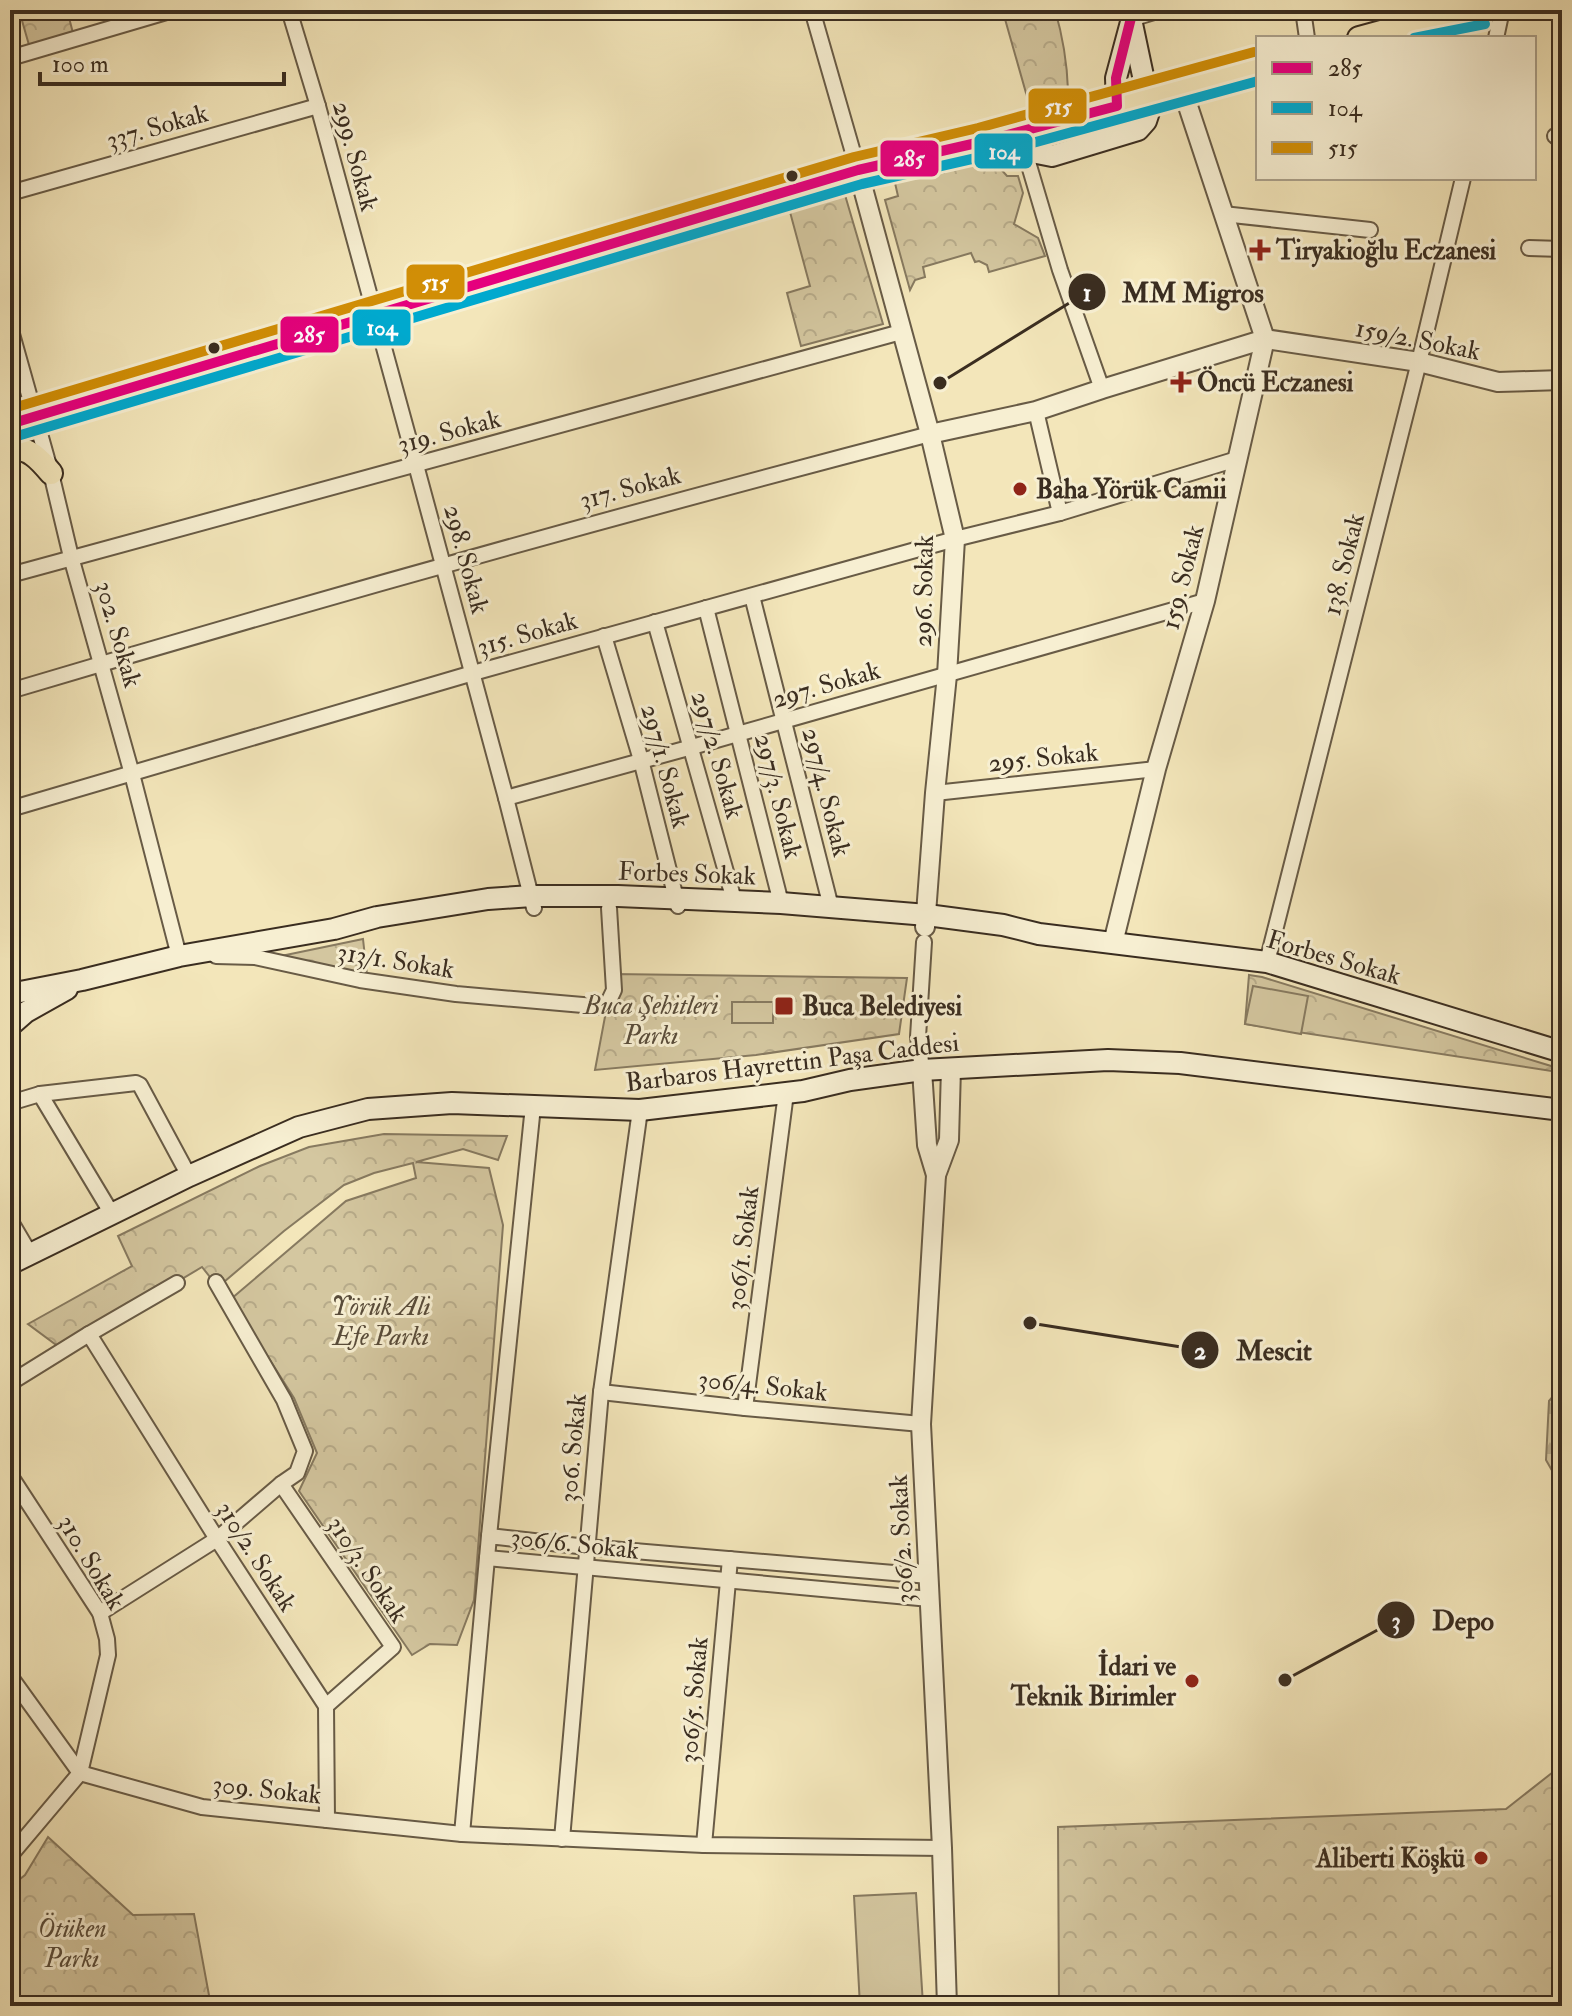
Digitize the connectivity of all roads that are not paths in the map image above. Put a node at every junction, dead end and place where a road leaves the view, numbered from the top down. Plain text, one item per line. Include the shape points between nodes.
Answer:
1 (173, 10) edge
2 (289, 10) edge
3 (812, 10) edge
4 (1161, 10) edge
5 (1303, 10) edge
6 (1482, 10) edge
7 (1502, 10) edge
8 (1132, 15) edge
9 (1401, 18) edge
10 (1307, 36) edge
11 (1363, 36) edge
12 (1496, 36) edge
13 (10, 58) edge
14 (1256, 67) edge
15 (1182, 88) junction
16 (1146, 98) junction
17 (318, 106) junction
18 (1117, 106) junction
19 (981, 142) junction
20 (1025, 152) junction
21 (858, 170) junction
22 (1463, 180) edge
23 (10, 193) edge
24 (1223, 214) junction
25 (1370, 230) dead end
26 (1529, 248) dead end
27 (1562, 249) edge
28 (375, 315) junction
29 (10, 327) edge
30 (901, 332) junction
31 (1265, 339) junction
32 (1419, 362) junction
33 (1562, 380) edge
34 (1102, 389) junction
35 (1036, 411) junction
36 (36, 416) junction
37 (10, 424) edge
38 (930, 434) junction
39 (14, 449) edge
40 (1237, 459) junction
41 (416, 465) junction
42 (51, 473) junction
43 (1060, 513) junction
44 (955, 539) junction
45 (71, 557) junction
46 (443, 565) junction
47 (10, 575) edge
48 (752, 596) junction
49 (1205, 601) junction
50 (706, 608) junction
51 (655, 622) junction
52 (604, 636) junction
53 (103, 664) junction
54 (473, 673) junction
55 (947, 675) junction
56 (10, 691) edge
57 (785, 720) junction
58 (739, 733) junction
59 (692, 747) junction
60 (641, 760) junction
61 (1156, 769) junction
62 (132, 774) junction
63 (935, 793) junction
64 (506, 798) junction
65 (10, 809) edge
66 (734, 900) junction
67 (533, 902) junction
68 (781, 903) junction
69 (677, 904) junction
70 (831, 907) junction
71 (609, 908) junction
72 (925, 928) junction
73 (1113, 943) junction
74 (179, 956) junction
75 (1267, 962) junction
76 (82, 980) junction
77 (10, 994) edge
78 (10, 1026) edge
79 (1562, 1052) edge
80 (951, 1068) junction
81 (922, 1070) junction
82 (786, 1093) junction
83 (40, 1094) junction
84 (10, 1103) edge
85 (533, 1106) junction
86 (640, 1110) junction
87 (1562, 1110) edge
88 (936, 1175) junction
89 (189, 1176) junction
90 (112, 1214) junction
91 (10, 1220) edge
92 (30, 1254) junction
93 (10, 1264) edge
94 (216, 1282) dead end
95 (177, 1283) dead end
96 (89, 1334) junction
97 (10, 1383) edge
98 (601, 1392) junction
99 (745, 1408) junction
100 (921, 1424) junction
101 (10, 1475) edge
102 (281, 1484) junction
103 (489, 1536) junction
104 (217, 1539) junction
105 (587, 1547) junction
106 (487, 1558) junction
107 (730, 1559) junction
108 (584, 1568) junction
109 (929, 1576) junction
110 (728, 1581) junction
111 (930, 1599) junction
112 (100, 1613) junction
113 (10, 1676) edge
114 (326, 1706) junction
115 (80, 1773) junction
116 (327, 1820) junction
117 (462, 1834) junction
118 (562, 1839) junction
119 (704, 1845) junction
120 (942, 1848) junction
121 (10, 1856) edge
122 (947, 2006) edge

1 - 13 street
2 - 17 street, 299. Sokak
3 - 21 street
4 - 8 street
5 - 10 street
6 - 9 main road
7 - 12 street
8 - 16 main road
8 - 18 main road via 1116,78
9 - 11 main road
14 - 15 main road
15 - 16 main road
15 - 24 street
16 - 18 main road
16 - 20 main road via 1150,109 1138,130 1052,156
17 - 23 street, 337. Sokak
17 - 28 street, 299. Sokak
18 - 19 main road
19 - 20 main road
19 - 21 main road
20 - 34 street
21 - 28 main road
21 - 30 street, 296. Sokak
22 - 32 street, 138. Sokak
24 - 25 street
24 - 31 street
26 - 27 street
28 - 36 main road
28 - 41 street, 298. Sokak
29 - 36 street, 302. Sokak
30 - 38 street, 296. Sokak
30 - 41 street, 319. Sokak
31 - 32 street, 159/2. Sokak
31 - 34 street, 317. Sokak
31 - 40 street, 159. Sokak
32 - 33 street, 159/2. Sokak via 1498,382
32 - 75 street, 138. Sokak
34 - 35 street, 317. Sokak
35 - 38 street, 317. Sokak
35 - 43 street
36 - 37 main road
36 - 39 street
36 - 42 street, 302. Sokak
38 - 44 street, 296. Sokak
38 - 46 street, 317. Sokak
39 - 42 main road via 36,456
40 - 43 street, 315. Sokak
40 - 49 street, 159. Sokak
41 - 45 street, 319. Sokak
41 - 46 street, 298. Sokak
42 - 45 street, 302. Sokak
43 - 44 street, 315. Sokak
44 - 48 street, 315. Sokak
44 - 55 street, 296. Sokak
45 - 47 street, 319. Sokak
45 - 53 street, 302. Sokak
46 - 53 street, 317. Sokak
46 - 54 street, 298. Sokak
48 - 50 street, 315. Sokak
48 - 57 street, 297/4. Sokak
49 - 55 street, 297. Sokak
49 - 61 street, 159. Sokak
50 - 51 street, 315. Sokak
50 - 58 street, 297/3. Sokak
51 - 52 street, 315. Sokak
51 - 59 street, 297/2. Sokak
52 - 54 street, 315. Sokak
52 - 60 street, 297/1. Sokak
53 - 56 street, 317. Sokak
53 - 62 street, 302. Sokak
54 - 62 street, 315. Sokak
54 - 64 street, 298. Sokak
55 - 57 street, 297. Sokak
55 - 63 street, 296. Sokak
57 - 58 street, 297. Sokak
57 - 70 street, 297/4. Sokak
58 - 59 street, 297. Sokak
58 - 68 street, 297/3. Sokak
59 - 60 street, 297. Sokak
59 - 66 street, 297/2. Sokak
60 - 64 street, 297. Sokak
60 - 69 street, 297/1. Sokak
61 - 63 street, 295. Sokak
61 - 73 street, 159. Sokak
62 - 65 street, 315. Sokak
62 - 74 street, 302. Sokak
63 - 72 street, 296. Sokak
64 - 67 street, 298. Sokak
66 - 68 main road, Forbes Sokak
66 - 69 main road, Forbes Sokak
67 - 69 main road, Forbes Sokak via 618,896
67 - 71 main road, Forbes Sokak
67 - 74 main road, Forbes Sokak via 488,899
68 - 70 main road, Forbes Sokak
69 - 71 main road, Forbes Sokak
69 - 72 main road, Forbes Sokak
70 - 72 main road, Forbes Sokak
71 - 74 street, 313/1. Sokak via 614,990 606,1007 456,994 255,957
72 - 73 main road, Forbes Sokak via 1003,925
72 - 81 street via 918,1037
73 - 75 main road, Forbes Sokak
74 - 76 main road, Forbes Sokak
75 - 79 main road, Forbes Sokak
76 - 77 main road, Forbes Sokak
76 - 78 main road
80 - 81 main road, Barbaros Hayrettin Paşa Caddesi
80 - 87 main road, Barbaros Hayrettin Paşa Caddesi via 1108,1060 1180,1063
80 - 88 street via 949,1140
81 - 82 main road, Barbaros Hayrettin Paşa Caddesi
81 - 88 street, 306/2. Sokak via 927,1145
82 - 86 main road, Barbaros Hayrettin Paşa Caddesi
82 - 99 street, 306/1. Sokak
83 - 84 street
83 - 89 street via 140,1085
83 - 90 street
85 - 86 main road, Barbaros Hayrettin Paşa Caddesi
85 - 89 main road, Barbaros Hayrettin Paşa Caddesi via 452,1103 368,1109 299,1127
85 - 103 street
86 - 98 street, 306. Sokak
88 - 100 street, 306/2. Sokak
89 - 90 main road, Barbaros Hayrettin Paşa Caddesi
90 - 92 main road, Barbaros Hayrettin Paşa Caddesi
91 - 92 street
92 - 93 main road, Barbaros Hayrettin Paşa Caddesi
94 - 102 street via 284,1400 305,1451 297,1473
95 - 96 street
96 - 97 street
96 - 104 street, 310/2. Sokak
98 - 99 street, 306/4. Sokak
98 - 105 street, 306. Sokak
99 - 100 street, 306/4. Sokak
100 - 109 street, 306/2. Sokak
101 - 112 street, 310. Sokak
102 - 104 street
102 - 114 street, 310/3. Sokak via 393,1647
103 - 105 street, 306/6. Sokak
103 - 106 street, 306/6. Sokak
104 - 112 street
104 - 114 street, 310/2. Sokak
105 - 107 street, 306/6. Sokak
105 - 108 street, 306. Sokak
106 - 108 street, 306/6. Sokak
106 - 117 street
107 - 109 street, 306/6. Sokak
107 - 110 street, 306/5. Sokak
108 - 110 street, 306/6. Sokak
108 - 118 street, 306. Sokak
109 - 111 street, 306/2. Sokak
110 - 111 street, 306/6. Sokak
110 - 119 street, 306/5. Sokak
111 - 120 street, 306/2. Sokak
112 - 115 street, 310. Sokak via 108,1655
113 - 115 street
114 - 116 street
115 - 116 street, 309. Sokak via 202,1807
115 - 121 street
116 - 117 street, 309. Sokak
117 - 118 street, 309. Sokak
118 - 119 street, 309. Sokak
119 - 120 street, 309. Sokak
120 - 122 street, 306/2. Sokak

